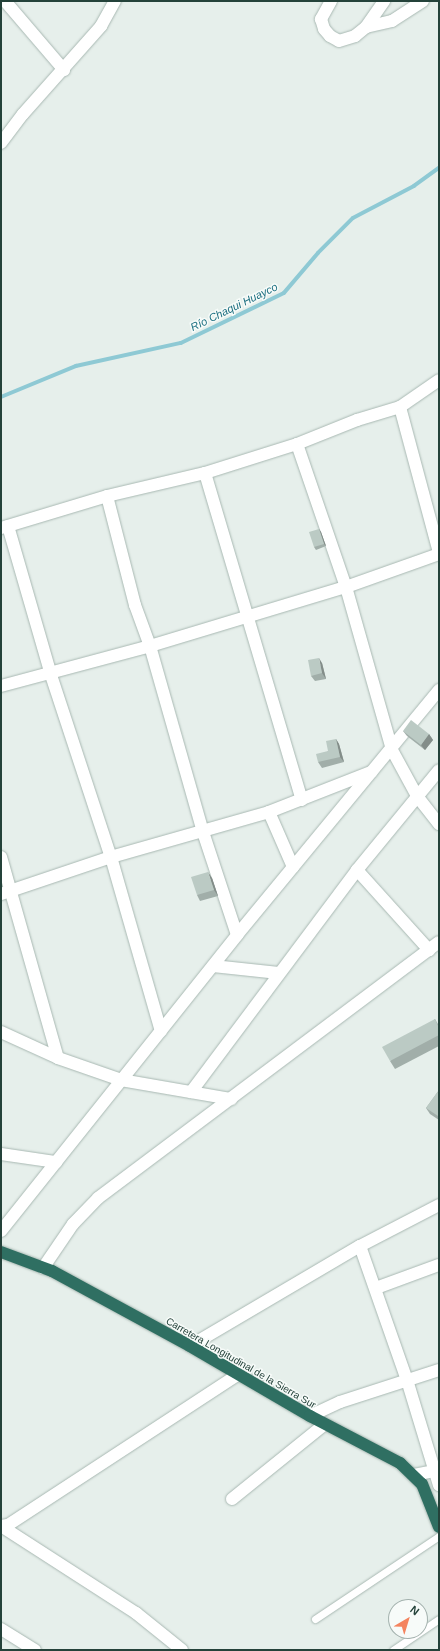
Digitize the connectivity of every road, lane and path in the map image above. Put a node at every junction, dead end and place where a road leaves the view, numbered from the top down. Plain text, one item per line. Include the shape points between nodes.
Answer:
1 (5, 1) edge
2 (115, 1) edge
3 (331, 1) edge
4 (384, 1) edge
5 (423, 1) edge
6 (366, 27) junction
7 (64, 70) junction
8 (1, 143) edge
9 (439, 380) edge
10 (400, 408) junction
11 (297, 444) junction
12 (205, 474) junction
13 (107, 496) junction
14 (5, 527) edge
15 (439, 553) edge
16 (346, 587) junction
17 (246, 617) junction
18 (150, 646) junction
19 (51, 675) junction
20 (1, 686) edge
21 (439, 690) edge
22 (392, 750) junction
23 (439, 770) edge
24 (372, 772) junction
25 (417, 796) junction
26 (302, 800) junction
27 (269, 812) junction
28 (439, 824) edge
29 (203, 832) junction
30 (1, 857) edge
31 (111, 858) junction
32 (293, 867) junction
33 (357, 870) junction
34 (6, 893) edge
35 (237, 935) junction
36 (439, 942) edge
37 (429, 950) junction
38 (213, 966) junction
39 (279, 973) junction
40 (161, 1031) junction
41 (1, 1032) edge
42 (58, 1058) junction
43 (121, 1080) junction
44 (191, 1092) junction
45 (231, 1099) junction
46 (1, 1154) edge
47 (56, 1162) junction
48 (439, 1205) edge
49 (1, 1231) edge
50 (360, 1246) junction
51 (1, 1252) edge
52 (439, 1265) edge
53 (43, 1268) junction
54 (376, 1288) junction
55 (190, 1346) junction
56 (439, 1370) edge
57 (237, 1375) junction
58 (407, 1380) junction
59 (310, 1416) junction
60 (325, 1424) junction
61 (437, 1470) edge
62 (414, 1475) junction
63 (439, 1485) edge
64 (232, 1499) dead end
65 (1, 1526) edge
66 (439, 1527) edge
67 (439, 1536) edge
68 (315, 1619) dead end
69 (439, 1619) edge
70 (1, 1629) edge
71 (34, 1650) edge
72 (182, 1650) edge
73 (393, 1650) edge

1 - 7 street
2 - 7 street via 101,26
3 - 6 street via 322,19 324,29 330,36 339,41 347,40
4 - 6 street
5 - 6 street via 392,21
7 - 8 street via 23,114
9 - 10 street
10 - 11 street via 357,420
10 - 15 street
11 - 12 street
11 - 16 street
12 - 13 street
12 - 17 street
13 - 14 street
13 - 18 street via 135,605
14 - 19 street
15 - 16 street
16 - 17 street
16 - 22 street
17 - 18 street
17 - 26 street
18 - 19 street
18 - 29 street
19 - 20 street
19 - 31 street
21 - 22 street
22 - 24 street
22 - 25 street
23 - 25 street
24 - 26 street
24 - 32 street
25 - 28 street
25 - 33 street
26 - 27 street
27 - 29 street
27 - 32 street
29 - 31 street
29 - 35 street
30 - 34 street
31 - 34 street
31 - 40 street
32 - 35 street
33 - 37 street
33 - 39 street
34 - 42 street
35 - 38 street
36 - 37 street
37 - 45 street
38 - 39 street
38 - 40 street
39 - 44 street
40 - 43 street
41 - 42 street
42 - 43 street
43 - 44 street
43 - 47 street
44 - 45 street
45 - 53 street via 98,1198 73,1224
46 - 47 street
47 - 49 street
48 - 50 street
50 - 54 street
50 - 55 street
51 - 53 highway, Carretera Longitudinal de la Sierra Sur
52 - 54 street
53 - 55 highway, Carretera Longitudinal de la Sierra Sur
54 - 58 street
55 - 57 highway, Carretera Longitudinal de la Sierra Sur
56 - 58 street
57 - 59 highway, Carretera Longitudinal de la Sierra Sur
57 - 65 street via 8,1525
58 - 59 street via 340,1402
58 - 61 street
59 - 60 highway, Carretera Longitudinal de la Sierra Sur
60 - 62 highway, Carretera Longitudinal de la Sierra Sur via 400,1462
60 - 64 street
61 - 62 street
61 - 63 street
62 - 66 highway, Carretera Longitudinal de la Sierra Sur via 430,1500
65 - 72 street via 136,1613
67 - 68 lane
69 - 73 lane
70 - 71 street

